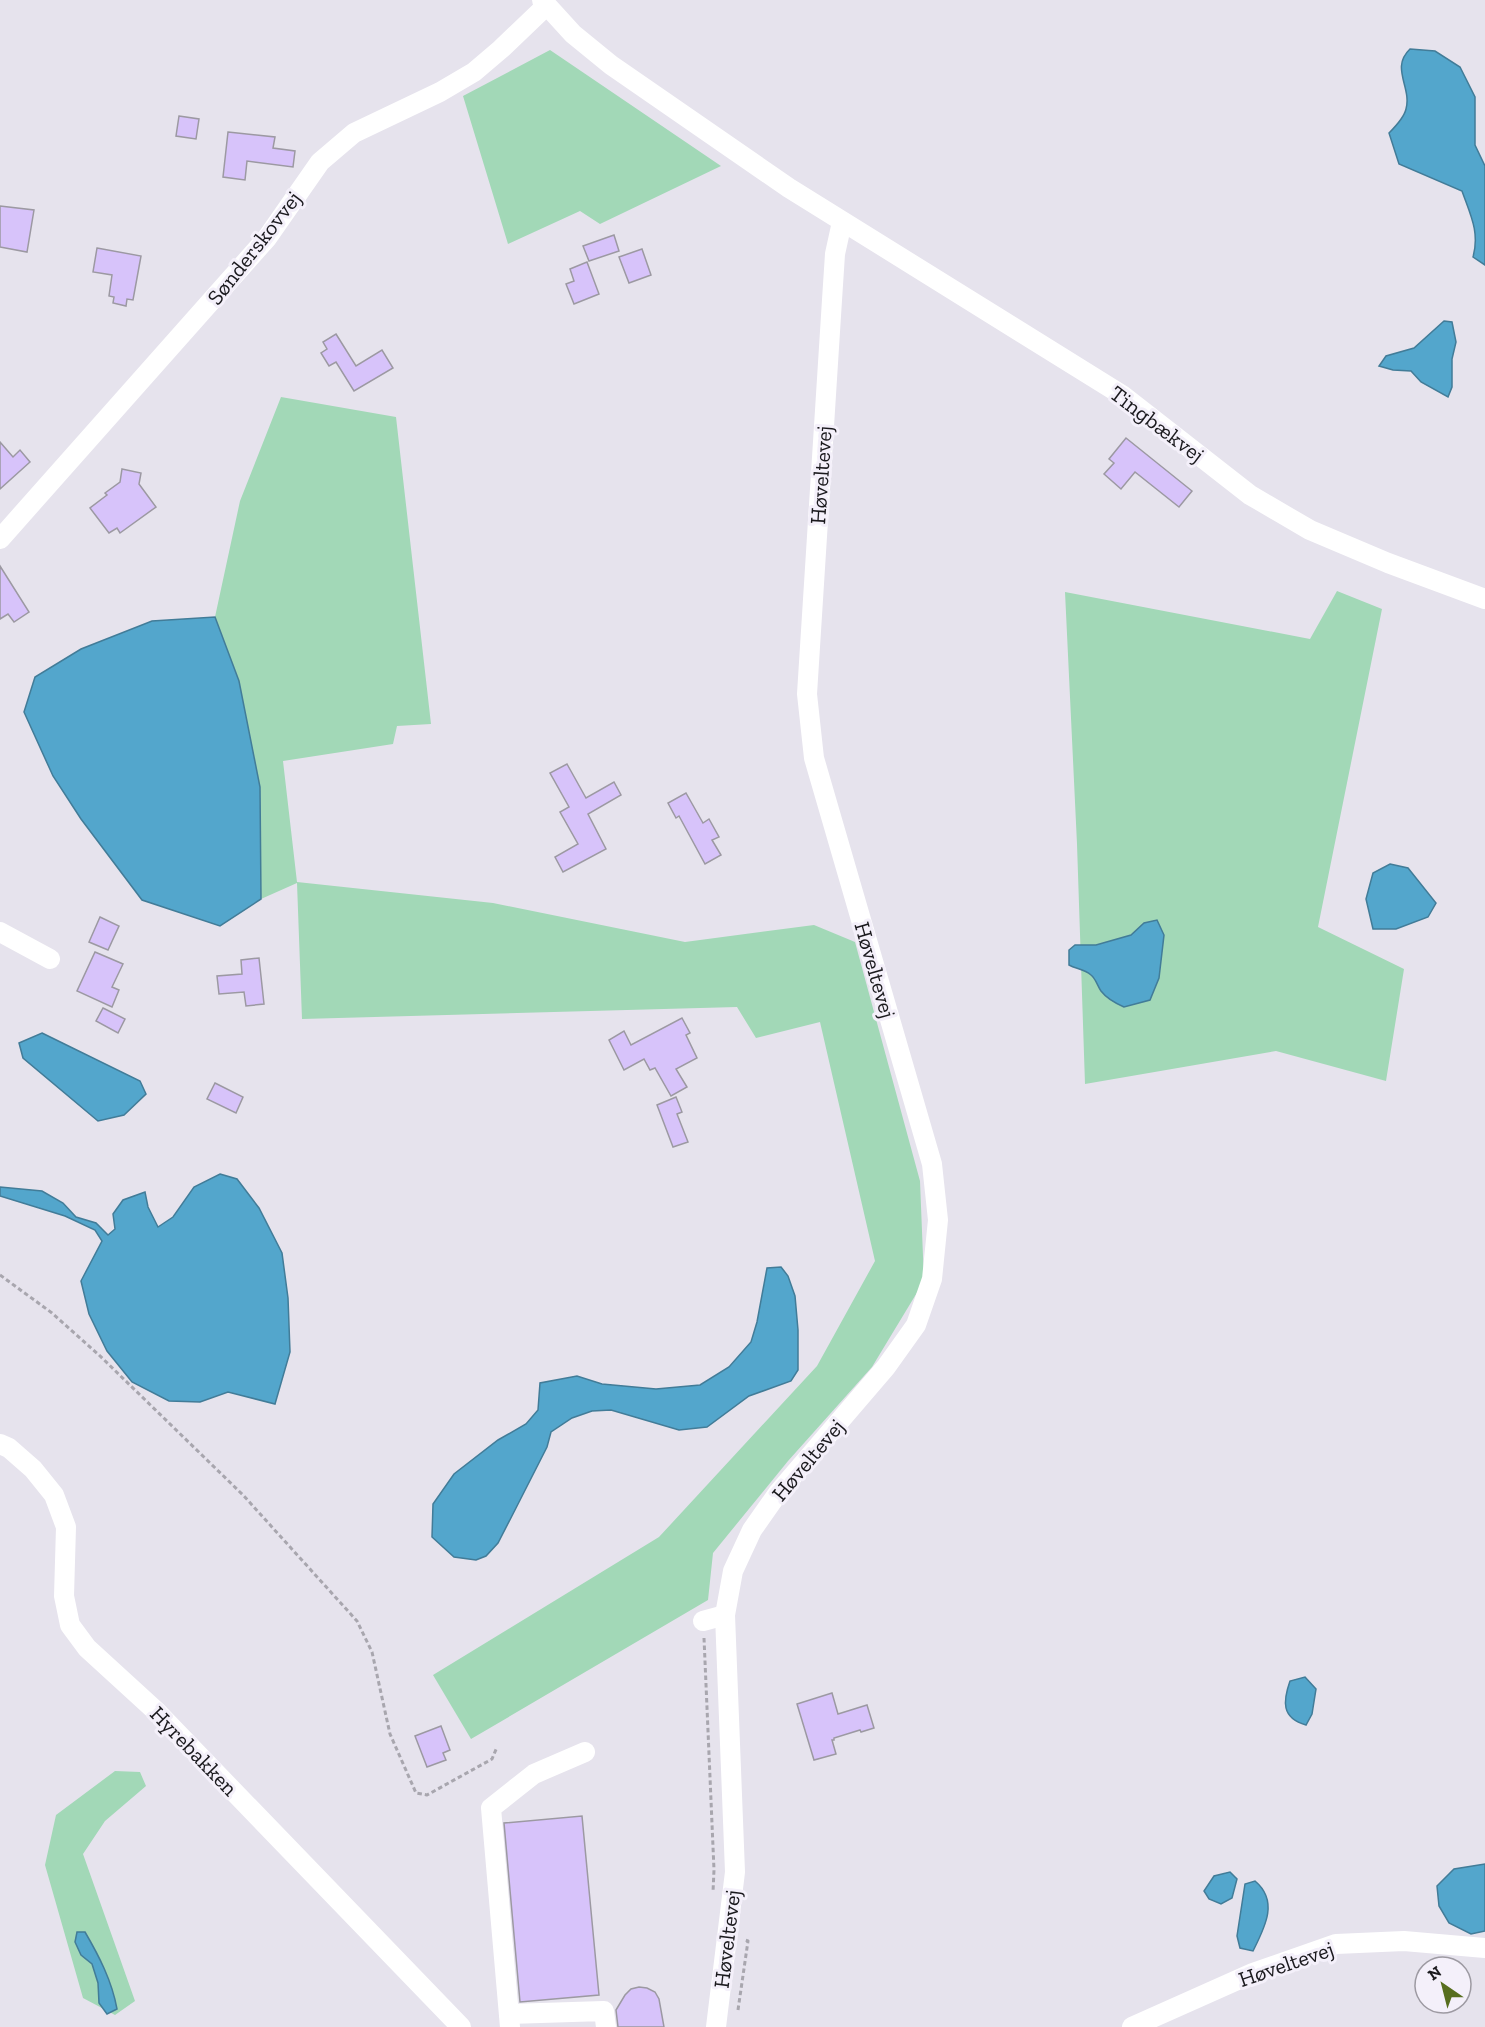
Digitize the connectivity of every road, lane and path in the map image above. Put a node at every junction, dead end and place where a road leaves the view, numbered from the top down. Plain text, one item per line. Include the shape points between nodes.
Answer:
1 (544, 3) edge
2 (842, 222) junction
3 (0, 539) edge
4 (1485, 599) edge
5 (0, 932) edge
6 (50, 959) dead end
7 (0, 1275) edge
8 (0, 1444) edge
9 (725, 1615) junction
10 (703, 1621) dead end
11 (496, 1747) dead end
12 (585, 1752) dead end
13 (1485, 1948) edge
14 (509, 2020) edge
15 (461, 2027) edge
16 (606, 2027) edge
17 (716, 2027) edge
18 (1132, 2027) edge

1 - 2 street via 573,34 611,65
1 - 3 street, Sønderskovvej via 474,72 354,132 320,162 267,238
2 - 4 street, Tingbækvej via 1122,394 1250,495 1310,530
2 - 9 street, Høveltevej via 835,254 807,694 809,725 813,758 932,1164 938,1220 932,1279 916,1325 752,1530 733,1571
5 - 6 street
7 - 11 path via 52,1313 99,1355 243,1495 357,1621 372,1652 390,1734 416,1793 426,1795 492,1759
8 - 15 street, Hyrebakken via 33,1469 54,1495 66,1527 64,1596 70,1625 87,1648 156,1712
9 - 10 street
9 - 17 street, Høveltevej via 735,1872
12 - 14 street via 534,1774 491,1808
13 - 18 street, Høveltevej via 1404,1941 1336,1944 1253,1973
14 - 16 street via 604,2011

